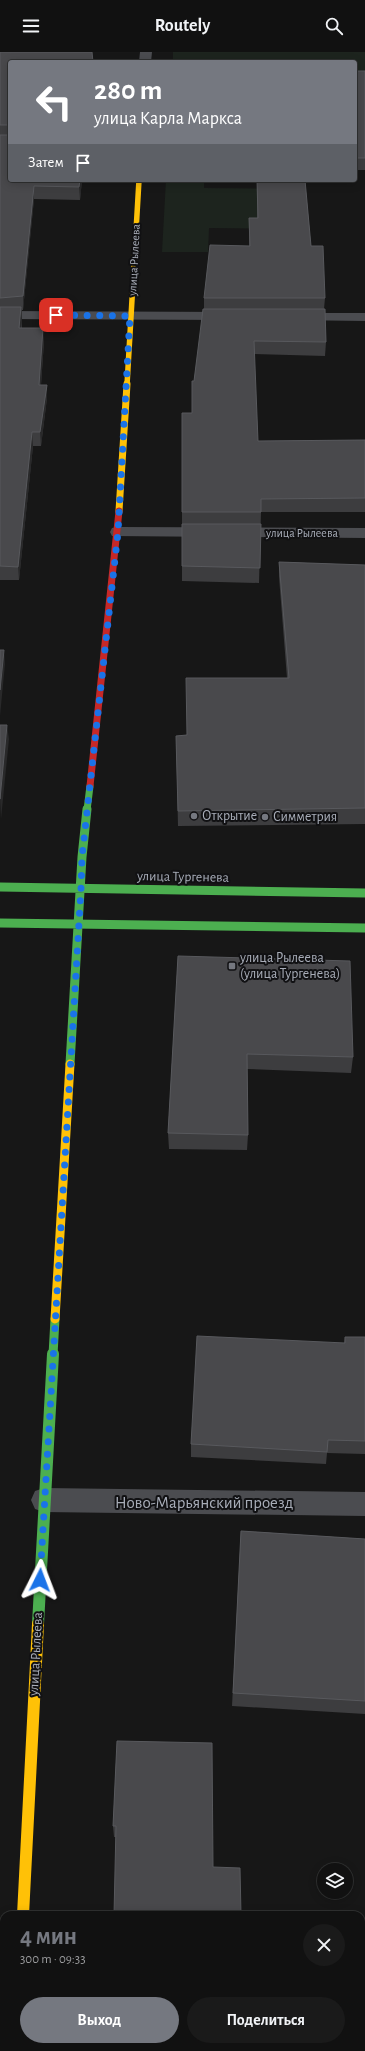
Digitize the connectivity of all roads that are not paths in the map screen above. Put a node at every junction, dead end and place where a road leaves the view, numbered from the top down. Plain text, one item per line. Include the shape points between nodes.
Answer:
1 (139, 182) edge
2 (0, 315) edge
3 (130, 316) junction
4 (242, 316) edge
5 (280, 316) edge
6 (365, 317) edge
7 (118, 532) junction
8 (365, 533) edge
9 (0, 887) edge
10 (81, 889) junction
11 (365, 892) edge
12 (78, 923) junction
13 (0, 924) edge
14 (365, 928) edge
15 (44, 1500) junction
16 (365, 1504) edge
17 (23, 1911) edge

1 - 3 main road, улица Рылеева
2 - 3 street
3 - 4 street
3 - 7 main road, улица Рылеева
5 - 6 street
7 - 8 street, улица Рылеева
7 - 10 main road, улица Рылеева via 82,857
9 - 10 main road, улица Тургенева
10 - 11 main road, улица Тургенева
10 - 12 main road, улица Рылеева
12 - 13 main road
12 - 14 main road
12 - 15 main road, улица Рылеева
15 - 16 street, Ново-Марьянский проезд
15 - 17 main road, улица Рылеева

